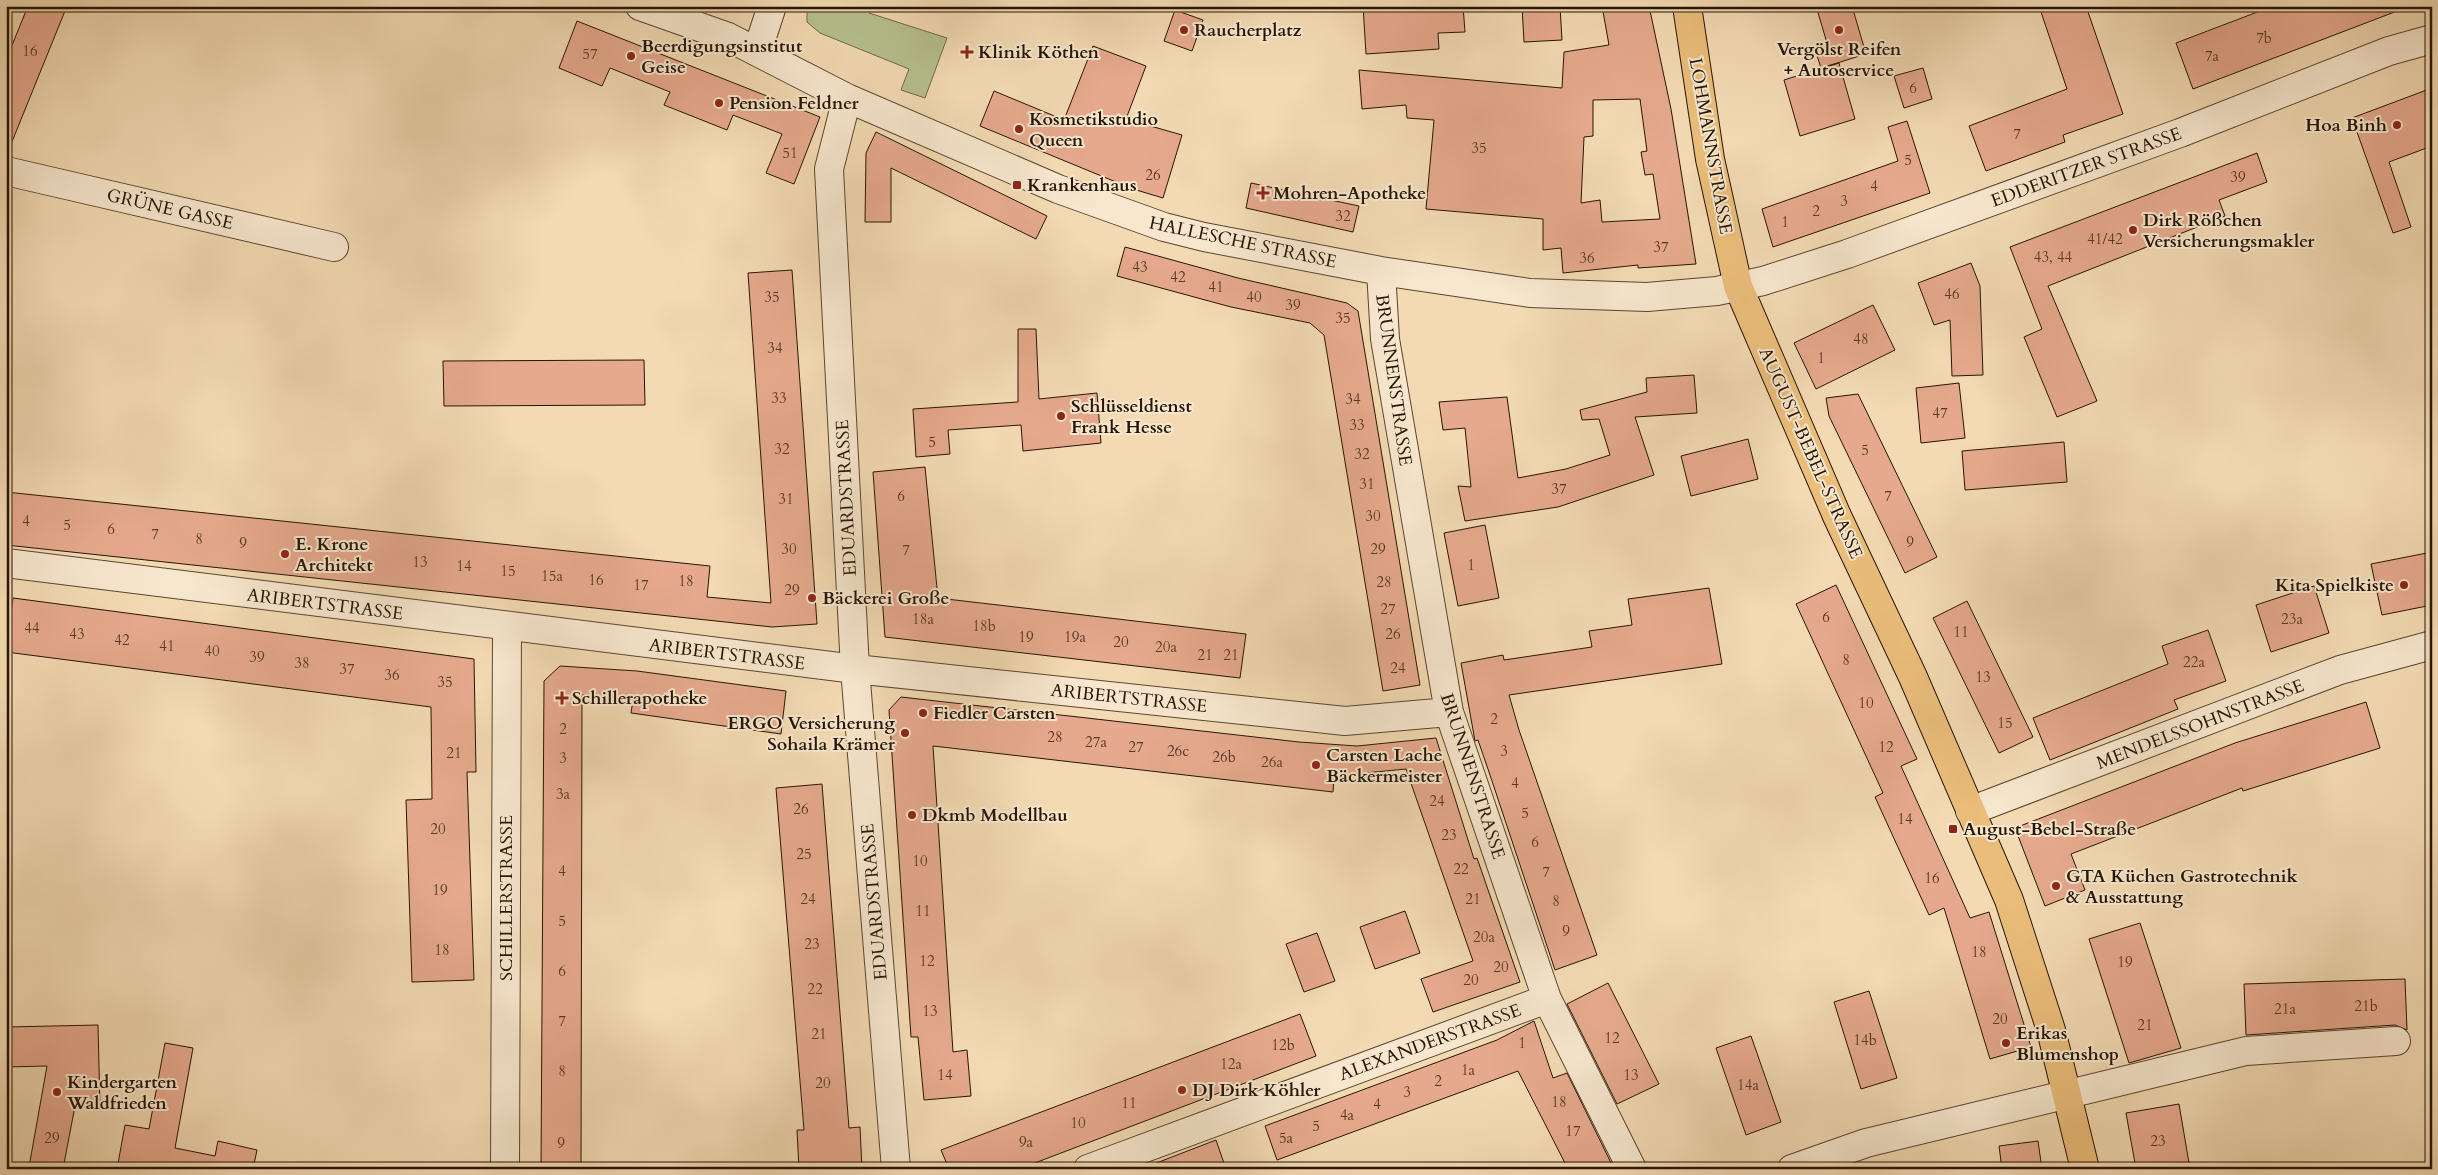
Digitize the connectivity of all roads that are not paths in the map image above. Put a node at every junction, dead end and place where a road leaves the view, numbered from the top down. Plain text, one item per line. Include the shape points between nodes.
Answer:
1 (640, 6) edge
2 (772, 6) edge
3 (1687, 6) edge
4 (2432, 39) edge
5 (757, 52) junction
6 (847, 98) junction
7 (6, 171) edge
8 (334, 247) dead end
9 (1381, 271) junction
10 (1738, 286) junction
11 (6, 563) edge
12 (507, 627) junction
13 (2432, 645) edge
14 (855, 669) junction
15 (1449, 712) junction
16 (1970, 811) junction
17 (1547, 999) junction
18 (2396, 1041) dead end
19 (2067, 1094) junction
20 (505, 1169) edge
21 (896, 1169) edge
22 (1088, 1169) edge
23 (1632, 1169) edge
24 (1792, 1169) edge
25 (2085, 1169) edge

1 - 5 street, HALLESCHE STRASSE
2 - 5 street
3 - 10 main road, LOHMANNSTRASSE via 1710,159
4 - 10 street, EDDERITZER STRASSE via 2389,51 2180,133 1847,254
5 - 6 street, HALLESCHE STRASSE
6 - 9 street, HALLESCHE STRASSE via 1058,189 1156,224 1204,237
6 - 14 street, EDUARDSTRASSE via 829,169
7 - 8 street, GRÜNE GASSE
9 - 10 street, HALLESCHE STRASSE via 1540,293 1647,297
9 - 15 street, BRUNNENSTRASSE via 1385,339
10 - 16 main road, AUGUST-BEBEL-STRASSE
11 - 12 street, ARIBERTSTRASSE
12 - 14 street, ARIBERTSTRASSE
12 - 20 street, SCHILLERSTRASSE
13 - 16 street, MENDELSSOHNSTRASSE via 2340,670
14 - 15 street, ARIBERTSTRASSE via 1345,721
14 - 21 street, EDUARDSTRASSE
15 - 17 street, BRUNNENSTRASSE
16 - 19 main road, AUGUST-BEBEL-STRASSE via 2009,900 2051,1030
17 - 22 street, ALEXANDERSTRASSE
17 - 23 street, BRUNNENSTRASSE
18 - 19 street via 2246,1051
19 - 24 street via 1866,1143
19 - 25 main road, AUGUST-BEBEL-STRASSE

